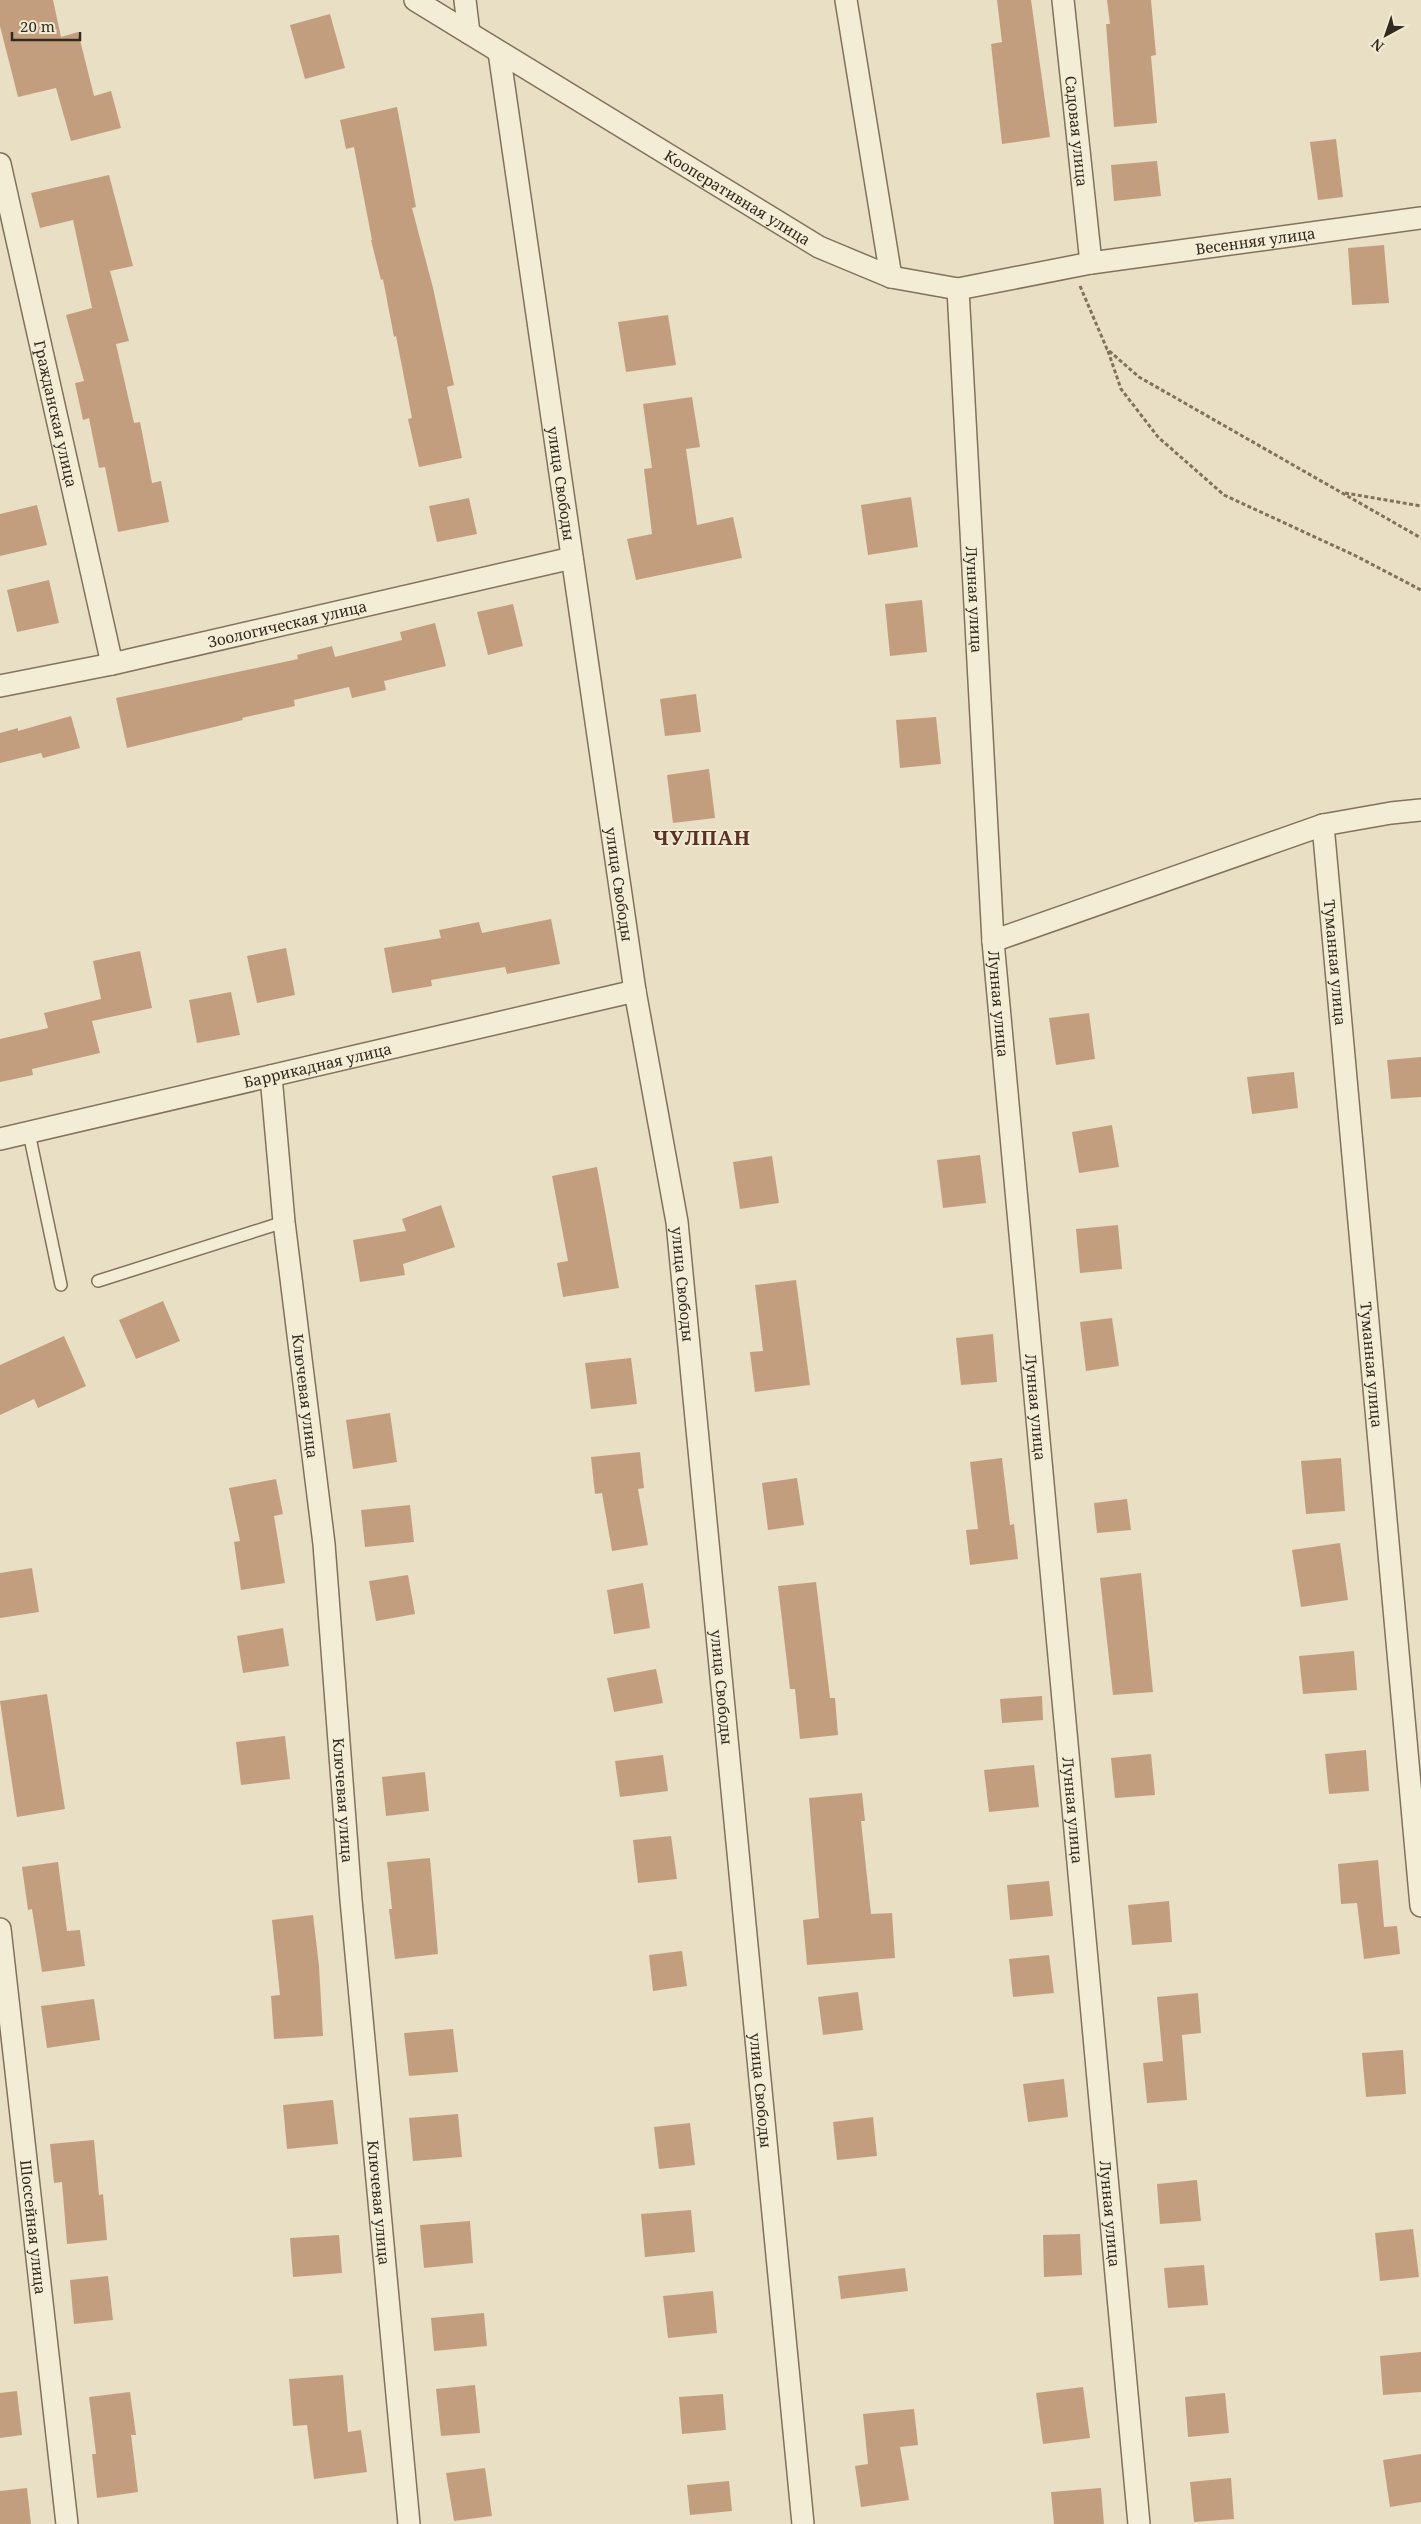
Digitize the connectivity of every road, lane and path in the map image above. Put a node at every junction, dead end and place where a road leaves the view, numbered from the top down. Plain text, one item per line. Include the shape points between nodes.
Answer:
1 (414, 0) edge
2 (465, 0) edge
3 (846, 0) edge
4 (1064, 0) edge
5 (469, 33) junction
6 (499, 52) junction
7 (0, 164) edge
8 (1421, 218) edge
9 (1082, 265) junction
10 (891, 277) junction
11 (958, 288) junction
12 (1107, 349) junction
13 (1342, 493) junction
14 (1421, 506) edge
15 (1421, 538) edge
16 (572, 558) junction
17 (1421, 590) edge
18 (112, 664) junction
19 (0, 686) edge
20 (1421, 810) edge
21 (1323, 826) junction
22 (993, 941) junction
23 (635, 991) junction
24 (271, 1076) junction
25 (29, 1133) junction
26 (0, 1140) edge
27 (284, 1222) junction
28 (98, 1281) dead end
29 (62, 1285) dead end
30 (1421, 1906) edge
31 (0, 1929) edge
32 (67, 2524) edge
33 (409, 2524) edge
34 (803, 2524) edge
35 (1140, 2524) edge

1 - 5 street, Кооперативная улица
2 - 5 street
3 - 10 street
4 - 9 street, Садовая улица
5 - 6 street, Кооперативная улица
6 - 10 street, Кооперативная улица via 818,246
6 - 16 street, улица Свободы
7 - 18 street, Гражданская улица
8 - 9 street, Весенняя улица
9 - 11 street, Кооперативная улица
9 - 12 path
10 - 11 street, Кооперативная улица
11 - 22 street, Лунная улица
12 - 13 path via 1138,377
12 - 17 path via 1121,389 1158,436 1224,495
13 - 14 path
13 - 15 path
16 - 18 street, Зоологическая улица
16 - 23 street, улица Свободы
18 - 19 street, Зоологическая улица
20 - 21 street
21 - 22 street
21 - 30 street, Туманная улица
22 - 35 street, Лунная улица
23 - 24 street, Баррикадная улица
23 - 34 street, улица Свободы via 677,1222
24 - 25 street, Баррикадная улица
24 - 27 street, Ключевая улица
25 - 26 street, Баррикадная улица
25 - 29 lane
27 - 28 lane
27 - 33 street, Ключевая улица via 324,1544 351,1900
31 - 32 street, Шоссейная улица

